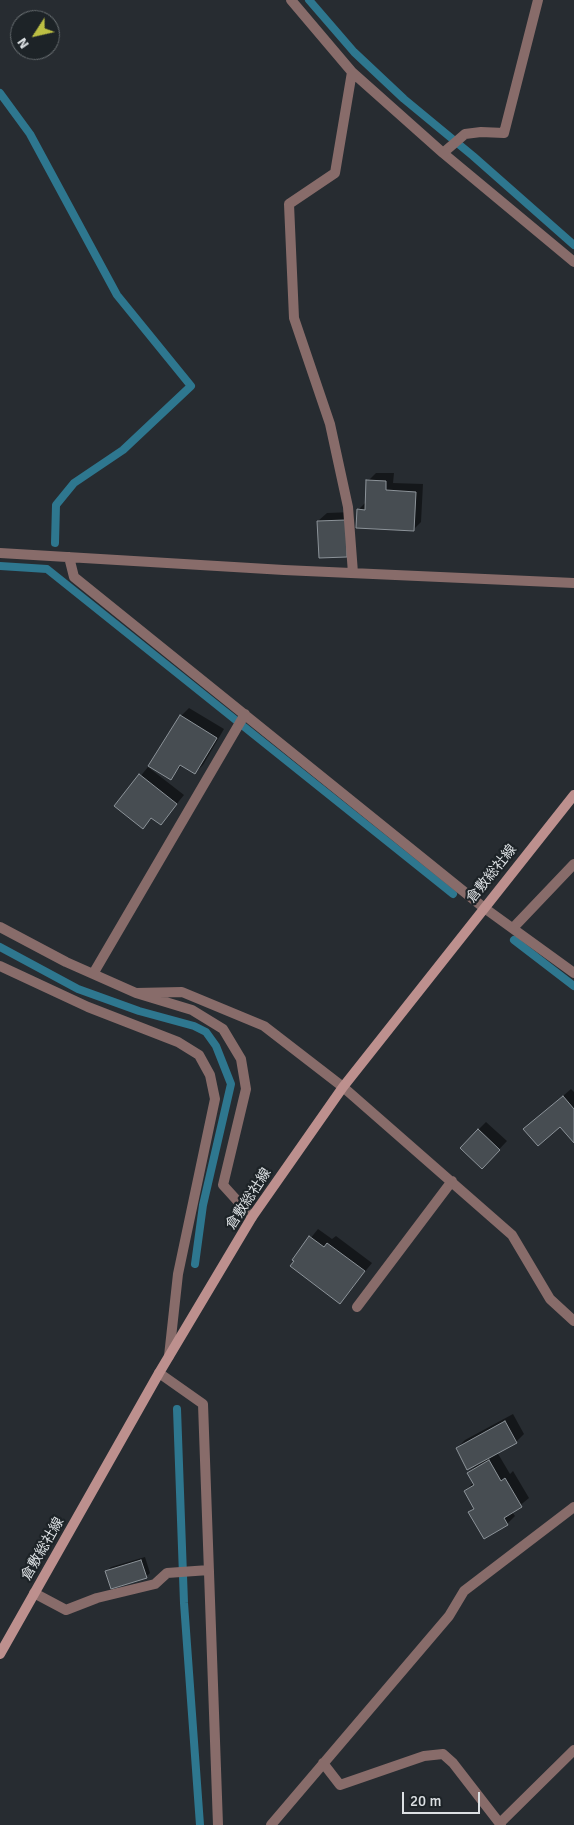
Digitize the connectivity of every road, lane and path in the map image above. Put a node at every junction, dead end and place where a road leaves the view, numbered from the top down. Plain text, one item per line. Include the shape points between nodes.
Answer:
1 (291, 0) edge
2 (538, 0) edge
3 (352, 72) junction
4 (445, 151) junction
5 (574, 262) edge
6 (0, 553) edge
7 (70, 557) junction
8 (353, 573) junction
9 (574, 582) edge
10 (243, 718) junction
11 (574, 795) edge
12 (574, 864) edge
13 (483, 907) junction
14 (0, 928) edge
15 (513, 928) junction
16 (0, 966) edge
17 (93, 974) junction
18 (574, 974) edge
19 (136, 993) junction
20 (343, 1087) junction
21 (452, 1181) junction
22 (252, 1217) junction
23 (357, 1307) dead end
24 (574, 1321) edge
25 (169, 1357) junction
26 (159, 1373) junction
27 (574, 1507) edge
28 (209, 1570) junction
29 (34, 1593) junction
30 (0, 1654) edge
31 (574, 1750) edge
32 (323, 1764) junction
33 (500, 1824) edge
34 (218, 1825) edge
35 (271, 1825) edge

1 - 3 street
2 - 4 street via 504,133 466,134
3 - 4 street
3 - 8 street via 335,173 288,204 294,318 330,424 348,507
4 - 5 street
6 - 7 street
7 - 8 street
7 - 10 street via 74,577
8 - 9 street
10 - 13 street
10 - 17 street
11 - 13 main road, 倉敷総社線
12 - 15 street
13 - 15 street
13 - 20 main road, 倉敷総社線
14 - 17 street
15 - 18 street
16 - 25 street via 178,1042 199,1055 210,1075 215,1099 178,1274
17 - 19 street
19 - 20 street via 182,992 264,1026
19 - 22 street via 192,1010 223,1029 241,1060 246,1089 223,1185
20 - 21 street
20 - 22 main road, 倉敷総社線
21 - 23 street
21 - 24 street via 512,1235 550,1298
22 - 25 main road, 倉敷総社線
25 - 26 main road, 倉敷総社線
26 - 28 street via 203,1404
26 - 29 main road, 倉敷総社線
27 - 32 street via 464,1591 449,1616
28 - 29 street via 166,1573 155,1584 97,1598 66,1610
28 - 34 street
29 - 30 main road, 倉敷総社線
31 - 33 street
32 - 33 street via 340,1785 424,1756 443,1754
32 - 35 street

